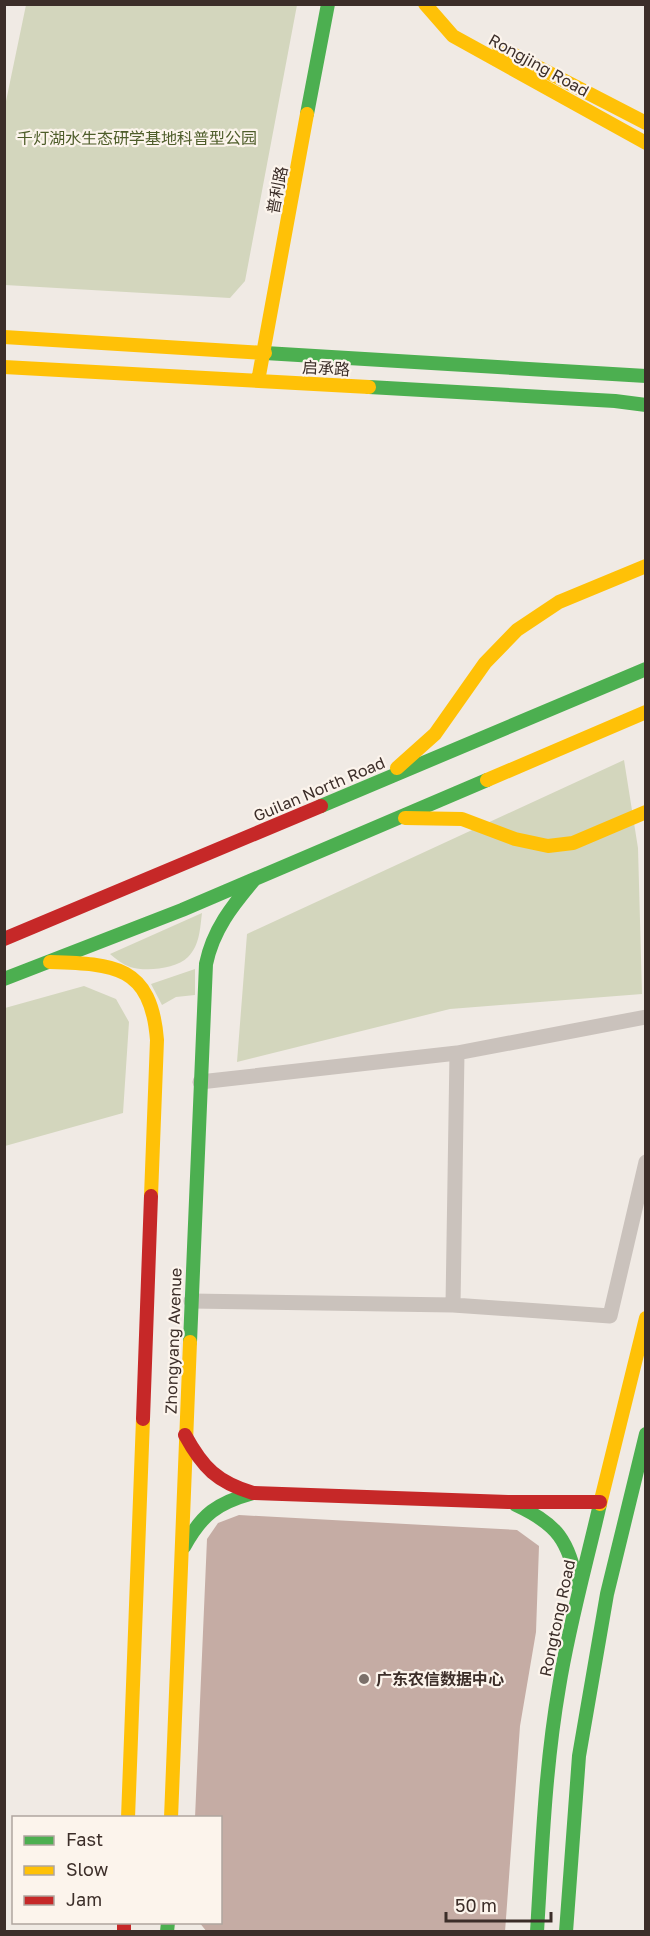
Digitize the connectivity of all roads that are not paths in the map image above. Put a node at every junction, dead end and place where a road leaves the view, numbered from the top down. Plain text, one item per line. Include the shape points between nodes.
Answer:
1 (315, 4) edge
2 (328, 4) edge
3 (425, 4) edge
4 (440, 4) edge
5 (645, 123) edge
6 (645, 143) edge
7 (4, 337) edge
8 (257, 352) junction
9 (4, 367) edge
10 (645, 376) edge
11 (252, 381) junction
12 (645, 405) edge
13 (645, 566) edge
14 (645, 669) edge
15 (645, 712) edge
16 (387, 778) junction
17 (645, 812) edge
18 (397, 819) junction
19 (254, 880) junction
20 (4, 939) edge
21 (50, 962) junction
22 (4, 979) edge
23 (645, 1017) edge
24 (457, 1053) junction
25 (200, 1082) junction
26 (645, 1162) edge
27 (191, 1301) junction
28 (453, 1305) junction
29 (645, 1318) edge
30 (185, 1436) junction
31 (644, 1444) edge
32 (253, 1493) junction
33 (508, 1502) junction
34 (600, 1502) junction
35 (645, 1511) edge
36 (626, 1517) junction
37 (181, 1553) junction
38 (579, 1591) junction
39 (128, 1816) edge
40 (171, 1816) edge
41 (537, 1932) edge
42 (566, 1932) edge

1 - 8 main road, 普利路
2 - 8 main road, 普利路
3 - 6 main road, Rongjing Road via 453,36
4 - 5 main road, Rongjing Road via 463,28
7 - 8 main road, 启承路
8 - 10 main road, 启承路
8 - 11 main road, 普利路
9 - 11 main road, 启承路
11 - 12 main road, 启承路
13 - 16 main road via 559,602 517,630 485,663 435,734
14 - 16 main road, Guilan North Road
15 - 18 main road
16 - 20 main road, Guilan North Road
17 - 18 main road via 573,843 548,846 515,839 462,819
18 - 19 main road
19 - 21 main road
19 - 25 main road, Zhongyang Avenue via 217,927 209,946
21 - 22 main road
21 - 39 main road, Zhongyang Avenue via 117,969 147,997 155,1018
23 - 24 street
24 - 25 street
24 - 28 street
25 - 27 main road, Zhongyang Avenue
26 - 28 street via 610,1316
27 - 28 street
27 - 30 main road, Zhongyang Avenue
29 - 34 main road, Rongtong Road
30 - 32 main road via 214,1477
30 - 37 main road, Zhongyang Avenue
31 - 36 main road
32 - 33 main road
32 - 37 main road via 220,1503 206,1513 193,1528
33 - 34 main road
33 - 38 main road via 547,1520 557,1530 573,1562
34 - 38 main road, Rongtong Road
35 - 36 main road
36 - 42 main road via 607,1594 579,1756
37 - 40 main road, Zhongyang Avenue
38 - 41 main road, Rongtong Road via 559,1687 545,1802

